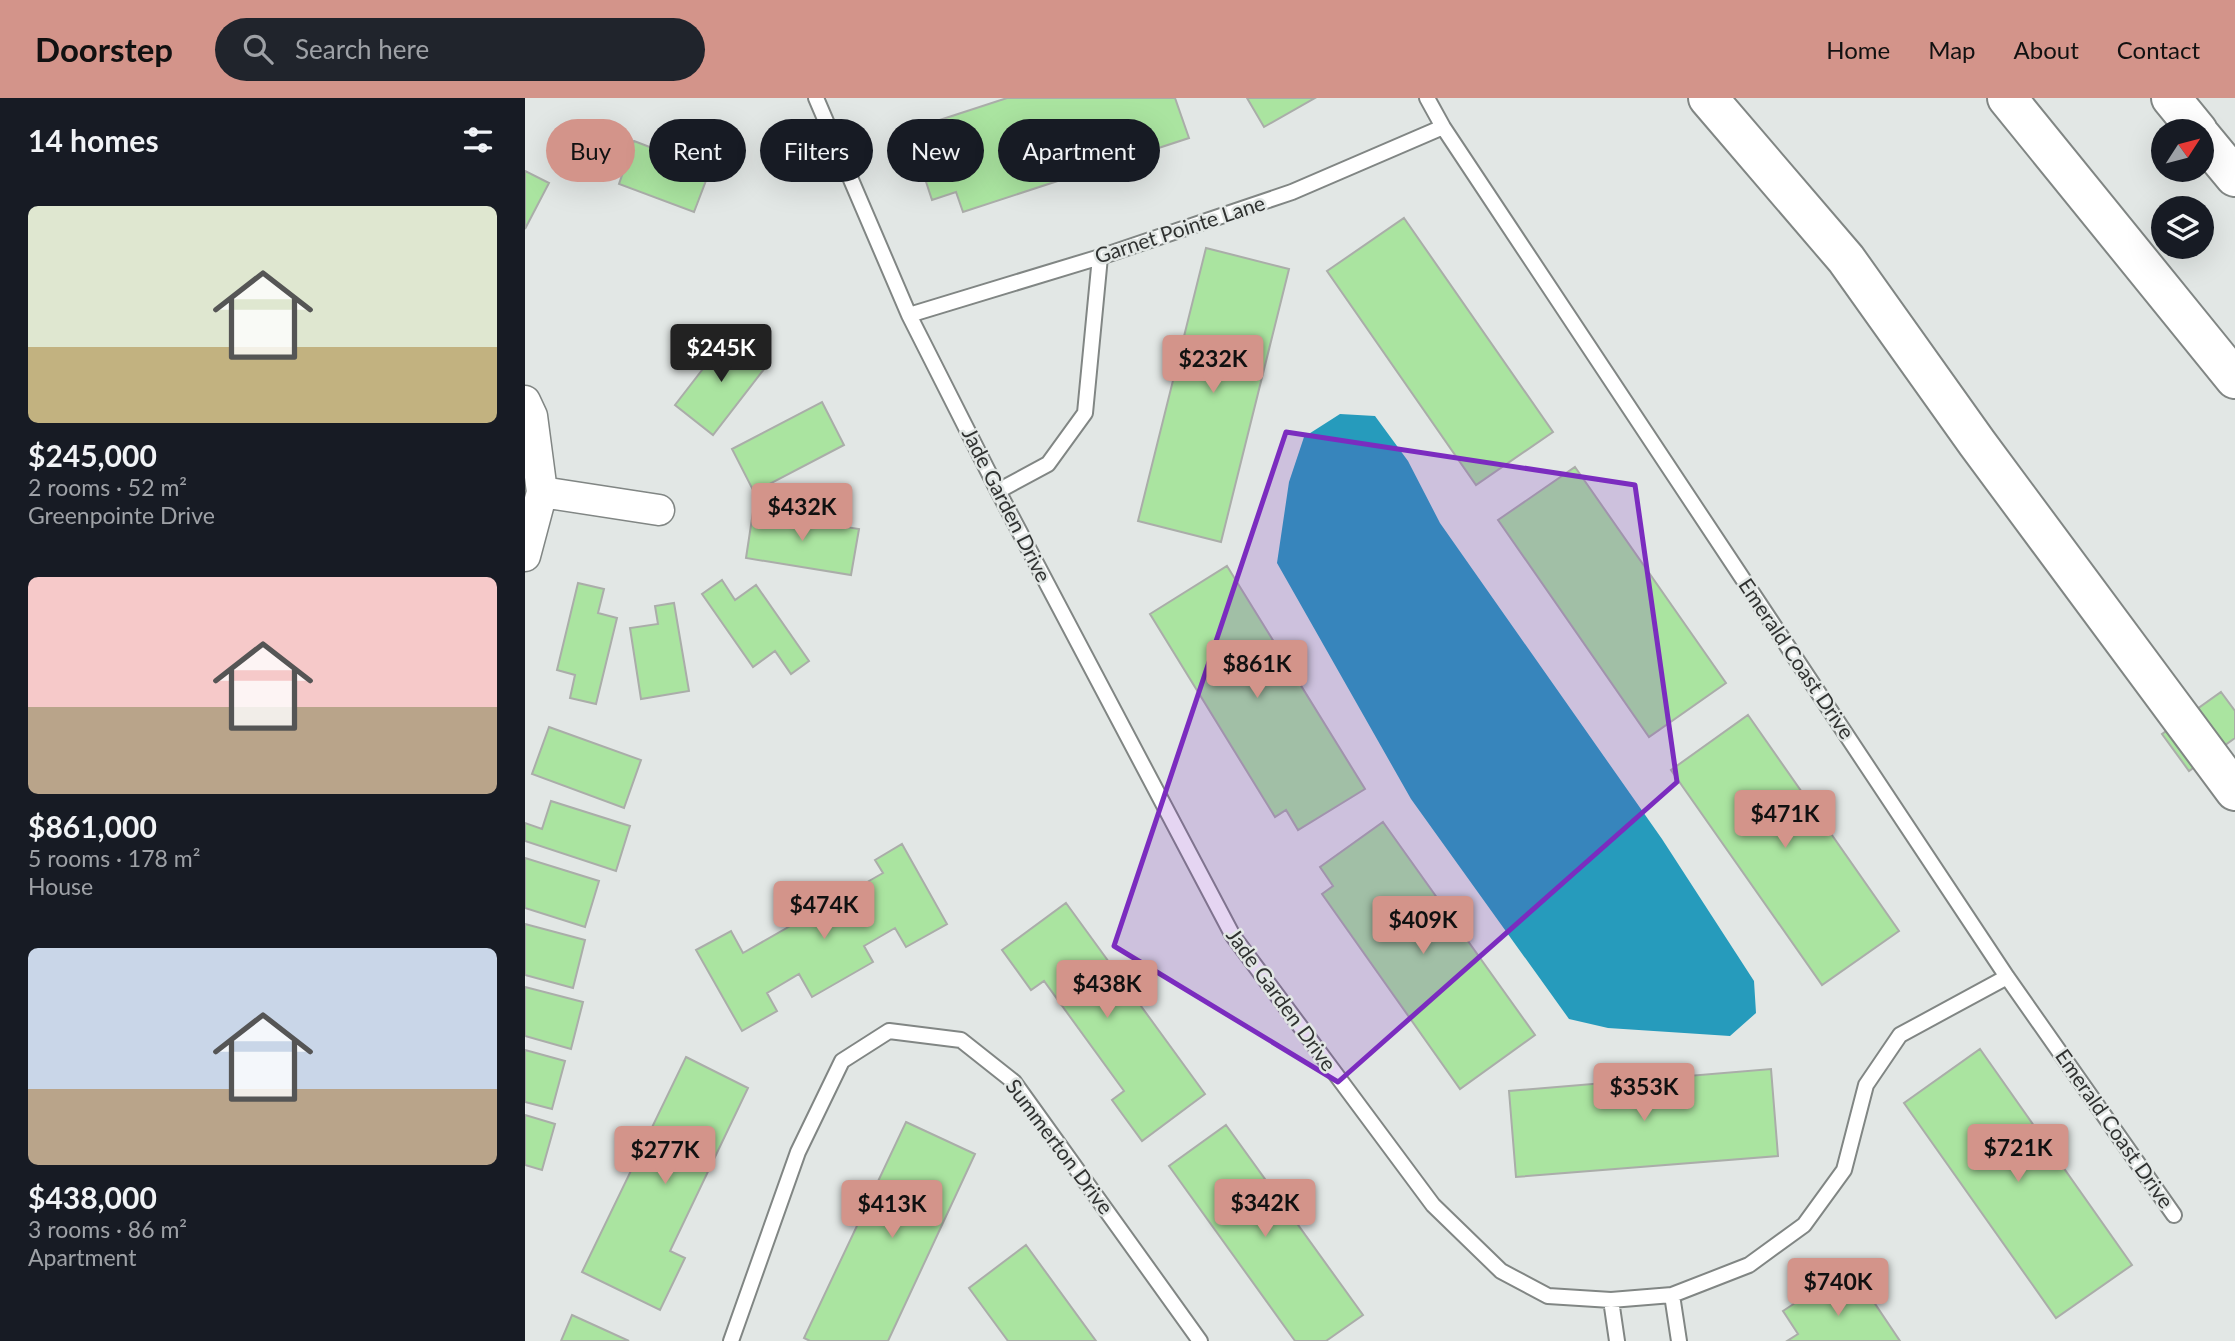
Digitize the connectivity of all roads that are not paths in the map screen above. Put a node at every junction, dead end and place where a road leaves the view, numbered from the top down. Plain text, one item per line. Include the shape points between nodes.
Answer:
1 (816, 98) edge
2 (1427, 98) edge
3 (1708, 98) edge
4 (1977, 98) edge
5 (2007, 98) edge
6 (2171, 98) edge
7 (2188, 119) edge
8 (1443, 127) junction
9 (2214, 152) edge
10 (2235, 177) edge
11 (2116, 235) junction
12 (1100, 257) junction
13 (909, 315) junction
14 (2235, 379) edge
15 (525, 401) edge
16 (997, 491) junction
17 (542, 492) junction
18 (659, 510) dead end
19 (525, 556) edge
20 (2235, 791) edge
21 (2007, 977) junction
22 (2175, 1215) dead end
23 (1672, 1296) junction
24 (1611, 1300) junction
25 (730, 1341) edge
26 (1201, 1341) edge
27 (1617, 1341) edge
28 (1679, 1341) edge

1 - 13 lane, Jade Garden Drive
2 - 8 lane, Emerald Coast Drive
3 - 20 highway via 1846,259
4 - 11 highway
5 - 11 highway
6 - 7 highway
8 - 12 lane, Garnet Pointe Lane via 1292,192
8 - 21 lane, Emerald Coast Drive
9 - 10 highway
11 - 14 highway
12 - 13 lane, Garnet Pointe Lane
12 - 16 lane via 1085,413 1048,464
13 - 16 lane, Jade Garden Drive
15 - 17 street via 532,416
16 - 24 lane, Jade Garden Drive via 1233,936 1433,1205 1501,1271 1548,1296
17 - 18 street
17 - 19 street
21 - 22 lane, Emerald Coast Drive
21 - 23 lane, Jade Garden Drive via 1900,1035 1866,1085 1845,1170 1804,1225 1749,1265
23 - 24 lane, Jade Garden Drive
23 - 28 lane
24 - 27 lane
25 - 26 lane, Summerton Drive via 799,1152 842,1061 890,1031 961,1040 1014,1082

